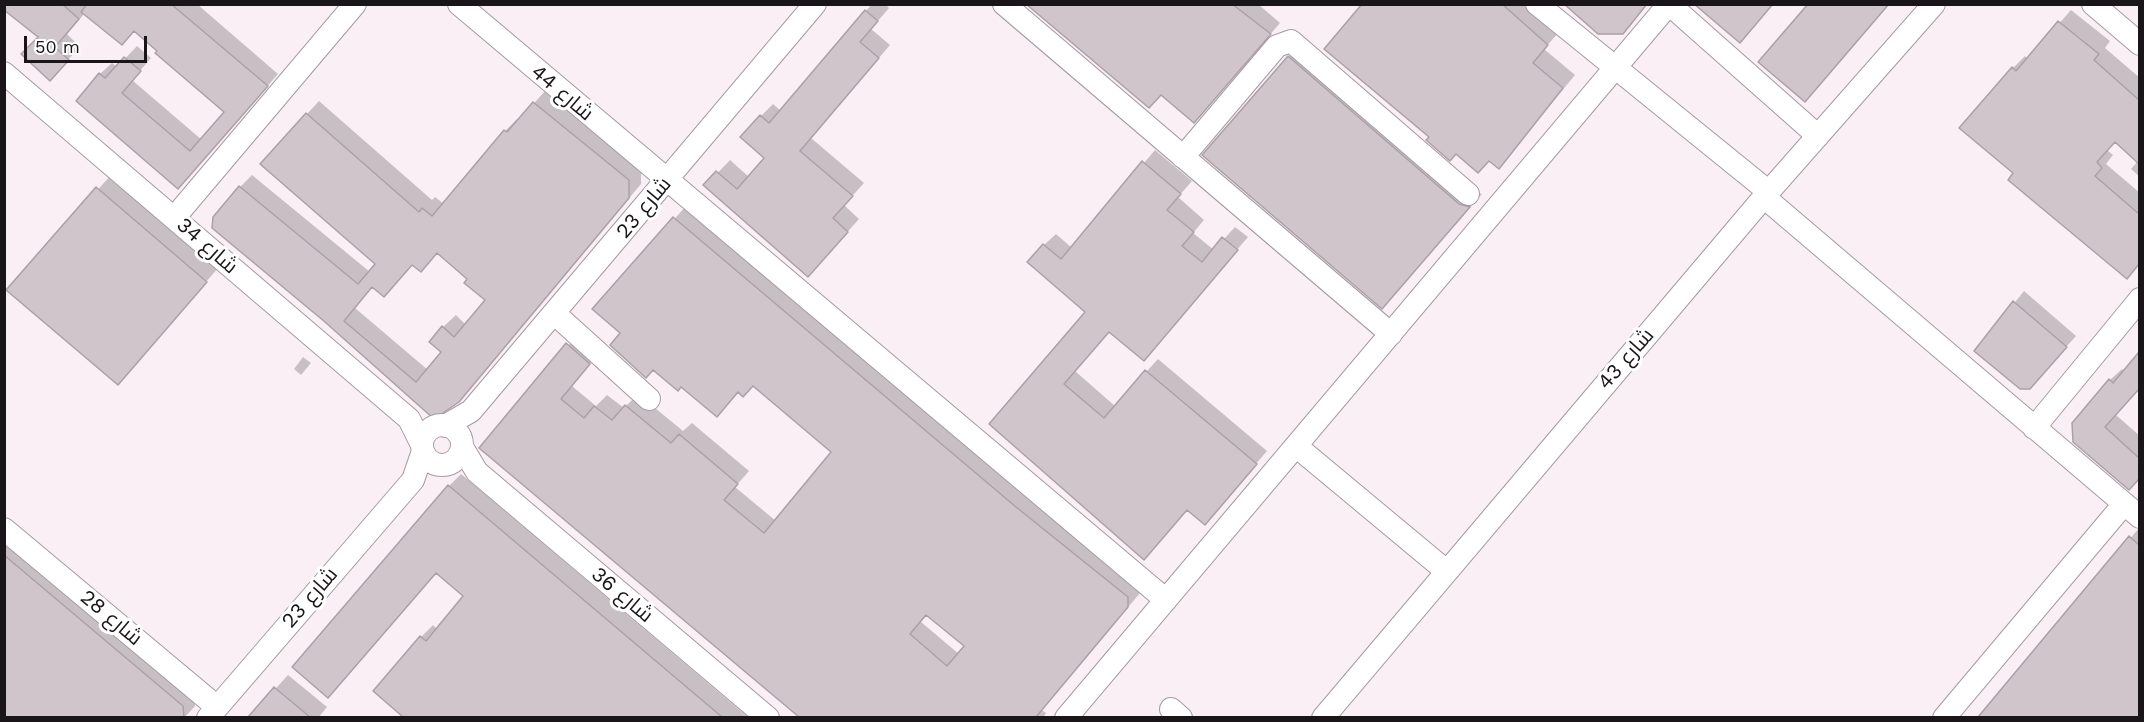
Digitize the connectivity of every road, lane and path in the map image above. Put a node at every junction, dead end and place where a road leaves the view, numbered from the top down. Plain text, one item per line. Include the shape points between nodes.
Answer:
1 (459, 4) edge
2 (815, 4) edge
3 (1004, 4) edge
4 (1537, 4) edge
5 (1934, 4) edge
6 (2093, 4) edge
7 (342, 9) edge
8 (2139, 44) edge
9 (1614, 69) junction
10 (4, 73) edge
11 (1818, 136) junction
12 (1183, 157) junction
13 (666, 181) junction
14 (1468, 194) dead end
15 (1766, 194) junction
16 (174, 218) junction
17 (2139, 299) edge
18 (554, 313) junction
19 (1391, 334) junction
20 (650, 399) dead end
21 (2034, 428) junction
22 (442, 446) junction
23 (1296, 446) junction
24 (2132, 510) edge
25 (4, 529) edge
26 (1445, 570) junction
27 (1166, 600) junction
28 (212, 712) edge
29 (768, 717) edge
30 (1066, 717) edge
31 (1323, 717) edge
32 (1944, 717) edge

1 - 13 street, شارع 44
2 - 13 street, شارع 23
3 - 12 street
4 - 9 street
5 - 11 street, شارع 43
6 - 8 street
7 - 16 street
9 - 11 street via 1669,4
9 - 15 street
9 - 19 street
10 - 16 street, شارع 34
11 - 15 street, شارع 43
12 - 14 street via 1277,46 1291,41
12 - 19 street
13 - 18 street, شارع 23
13 - 27 street, شارع 44
15 - 21 street
15 - 26 street, شارع 43
16 - 22 street, شارع 34
17 - 21 street
18 - 20 street
18 - 22 street, شارع 23
19 - 23 street
21 - 24 street
22 - 28 street, شارع 23
22 - 29 street, شارع 36
23 - 26 street
23 - 27 street
24 - 32 street
25 - 28 street, شارع 28
26 - 31 street, شارع 43
27 - 30 street

